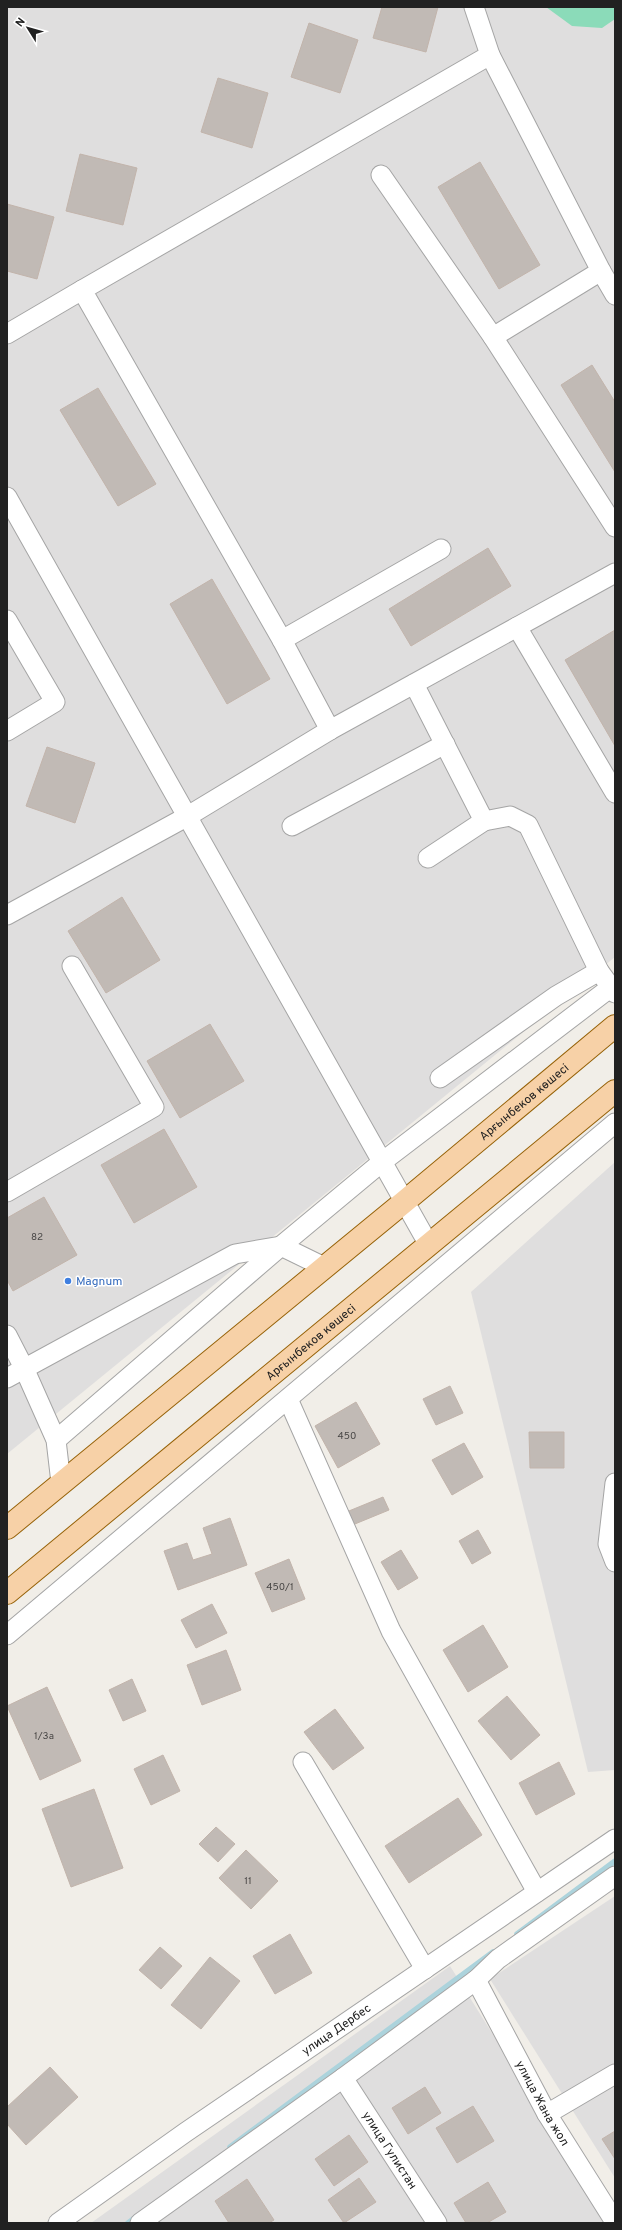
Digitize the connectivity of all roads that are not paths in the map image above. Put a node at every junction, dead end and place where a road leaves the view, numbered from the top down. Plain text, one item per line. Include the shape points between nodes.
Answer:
1 (474, 7) edge
2 (490, 55) junction
3 (381, 175) dead end
4 (601, 271) junction
5 (82, 290) junction
6 (615, 295) edge
7 (7, 334) edge
8 (493, 338) junction
9 (7, 497) edge
10 (615, 527) edge
11 (441, 549) dead end
12 (615, 573) edge
13 (7, 620) edge
14 (517, 627) junction
15 (282, 640) junction
16 (414, 684) junction
17 (330, 730) junction
18 (7, 731) edge
19 (445, 744) junction
20 (615, 793) edge
21 (188, 816) junction
22 (484, 822) junction
23 (292, 826) dead end
24 (428, 858) dead end
25 (7, 915) edge
26 (72, 966) dead end
27 (599, 971) junction
28 (612, 991) edge
29 (615, 1026) edge
30 (440, 1078) dead end
31 (615, 1091) edge
32 (615, 1123) edge
33 (382, 1162) junction
34 (7, 1192) edge
35 (404, 1202) junction
36 (429, 1245) junction
37 (281, 1246) junction
38 (324, 1267) junction
39 (7, 1335) edge
40 (24, 1368) junction
41 (7, 1378) edge
42 (288, 1399) junction
43 (56, 1440) junction
44 (61, 1483) junction
45 (615, 1483) edge
46 (7, 1528) edge
47 (611, 1544) edge
48 (615, 1562) edge
49 (7, 1593) edge
50 (7, 1635) edge
51 (303, 1762) dead end
52 (615, 1839) edge
53 (615, 1876) edge
54 (537, 1892) junction
55 (425, 1969) junction
56 (476, 1980) junction
57 (615, 2074) edge
58 (342, 2078) junction
59 (547, 2114) junction
60 (615, 2222) edge
61 (58, 2223) edge
62 (140, 2223) edge
63 (437, 2223) edge

1 - 2 street
2 - 4 street
2 - 5 street
3 - 8 street
4 - 6 street
4 - 8 street
5 - 7 street
5 - 15 street
8 - 10 street
9 - 21 street
11 - 15 street
12 - 14 street
13 - 18 street via 55,702
14 - 16 street
14 - 20 street
15 - 17 street
16 - 17 street
16 - 19 street
17 - 21 street
19 - 22 street
19 - 23 street
21 - 25 street
21 - 33 street
22 - 24 street
22 - 27 street via 510,816 528,825
26 - 34 street via 154,1107
27 - 28 street
27 - 30 street via 556,996
28 - 33 street
29 - 35 main road, Арғынбеков көшесі
31 - 36 main road, Арғынбеков көшесі
32 - 42 street
33 - 35 street
33 - 37 street
35 - 36 street
35 - 38 main road, Арғынбеков көшесі
36 - 49 main road, Арғынбеков көшесі
37 - 38 street
37 - 40 street via 235,1254
37 - 43 street
38 - 44 main road, Арғынбеков көшесі
39 - 40 street
40 - 41 street
40 - 43 street
42 - 50 street
42 - 54 street via 391,1631
43 - 44 street
44 - 46 main road, Арғынбеков көшесі
45 - 47 street
47 - 48 street
51 - 55 street
52 - 54 street, улица Дербес
53 - 56 street via 498,1959
54 - 55 street, улица Дербес
55 - 61 street, улица Дербес
56 - 58 street
56 - 59 street, улица Жана жол
57 - 59 street
58 - 62 street
58 - 63 street, улица Гулистан
59 - 60 street, улица Жана жол

